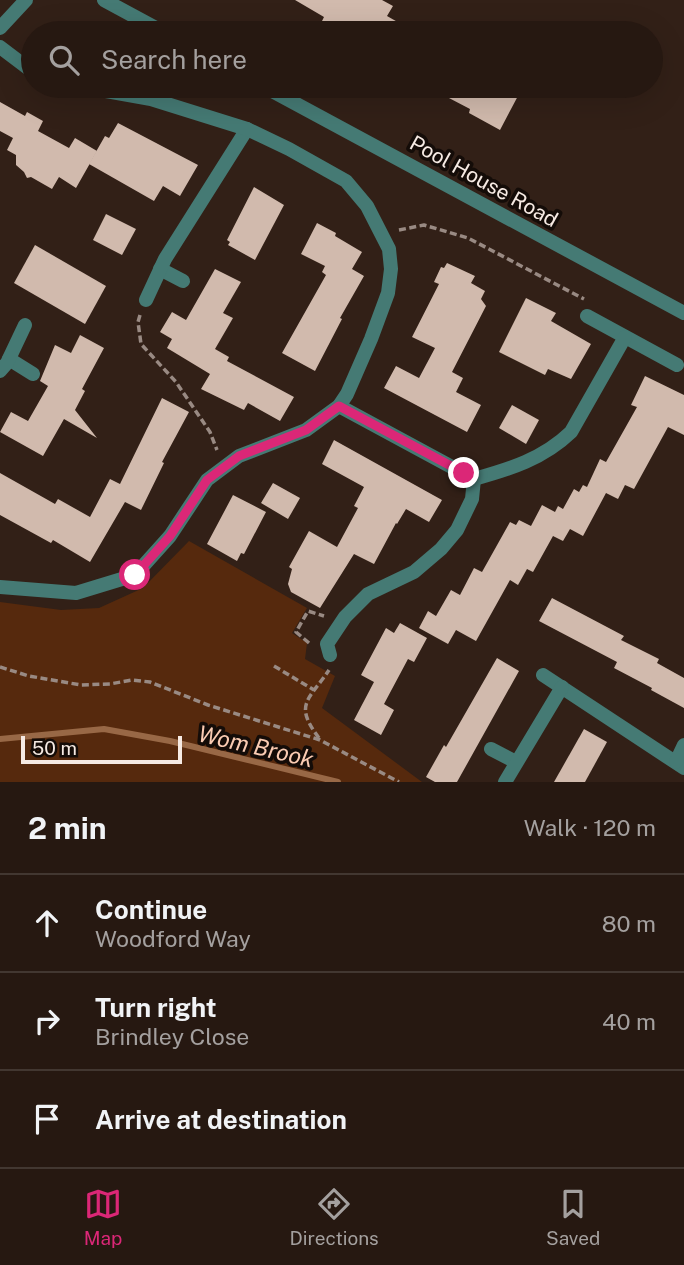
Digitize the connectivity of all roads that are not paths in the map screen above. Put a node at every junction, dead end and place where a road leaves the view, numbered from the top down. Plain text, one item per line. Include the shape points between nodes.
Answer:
1 (26, 0) edge
2 (104, 0) edge
3 (143, 21) edge
4 (0, 28) edge
5 (0, 47) edge
6 (21, 63) edge
7 (145, 98) edge
8 (285, 98) edge
9 (247, 129) junction
10 (160, 269) junction
11 (183, 281) dead end
12 (146, 300) road end
13 (684, 313) edge
14 (587, 316) dead end
15 (25, 325) dead end
16 (625, 337) junction
17 (5, 365) edge
18 (677, 365) dead end
19 (33, 374) dead end
20 (339, 406) junction
21 (474, 479) junction
22 (0, 587) edge
23 (330, 655) road end
24 (543, 676) dead end
25 (562, 687) junction
26 (684, 745) edge
27 (491, 749) dead end
28 (516, 762) junction
29 (680, 765) edge
30 (505, 782) edge

1 - 4 street
2 - 3 street
5 - 6 street
7 - 9 street
8 - 13 street, Pool House Road
9 - 10 street
9 - 20 street via 346,181 367,206 389,248 388,293
10 - 11 street
10 - 12 street
14 - 16 street
15 - 17 street
16 - 18 street
16 - 21 street via 570,432 558,444 528,462
17 - 19 street
20 - 21 street
20 - 22 street via 306,430 239,456 207,480 170,536 135,575 76,593
21 - 23 street via 472,499 457,530 414,572 368,594 327,644
24 - 25 street
25 - 28 street
25 - 29 street
26 - 29 street
27 - 28 street
28 - 30 street

